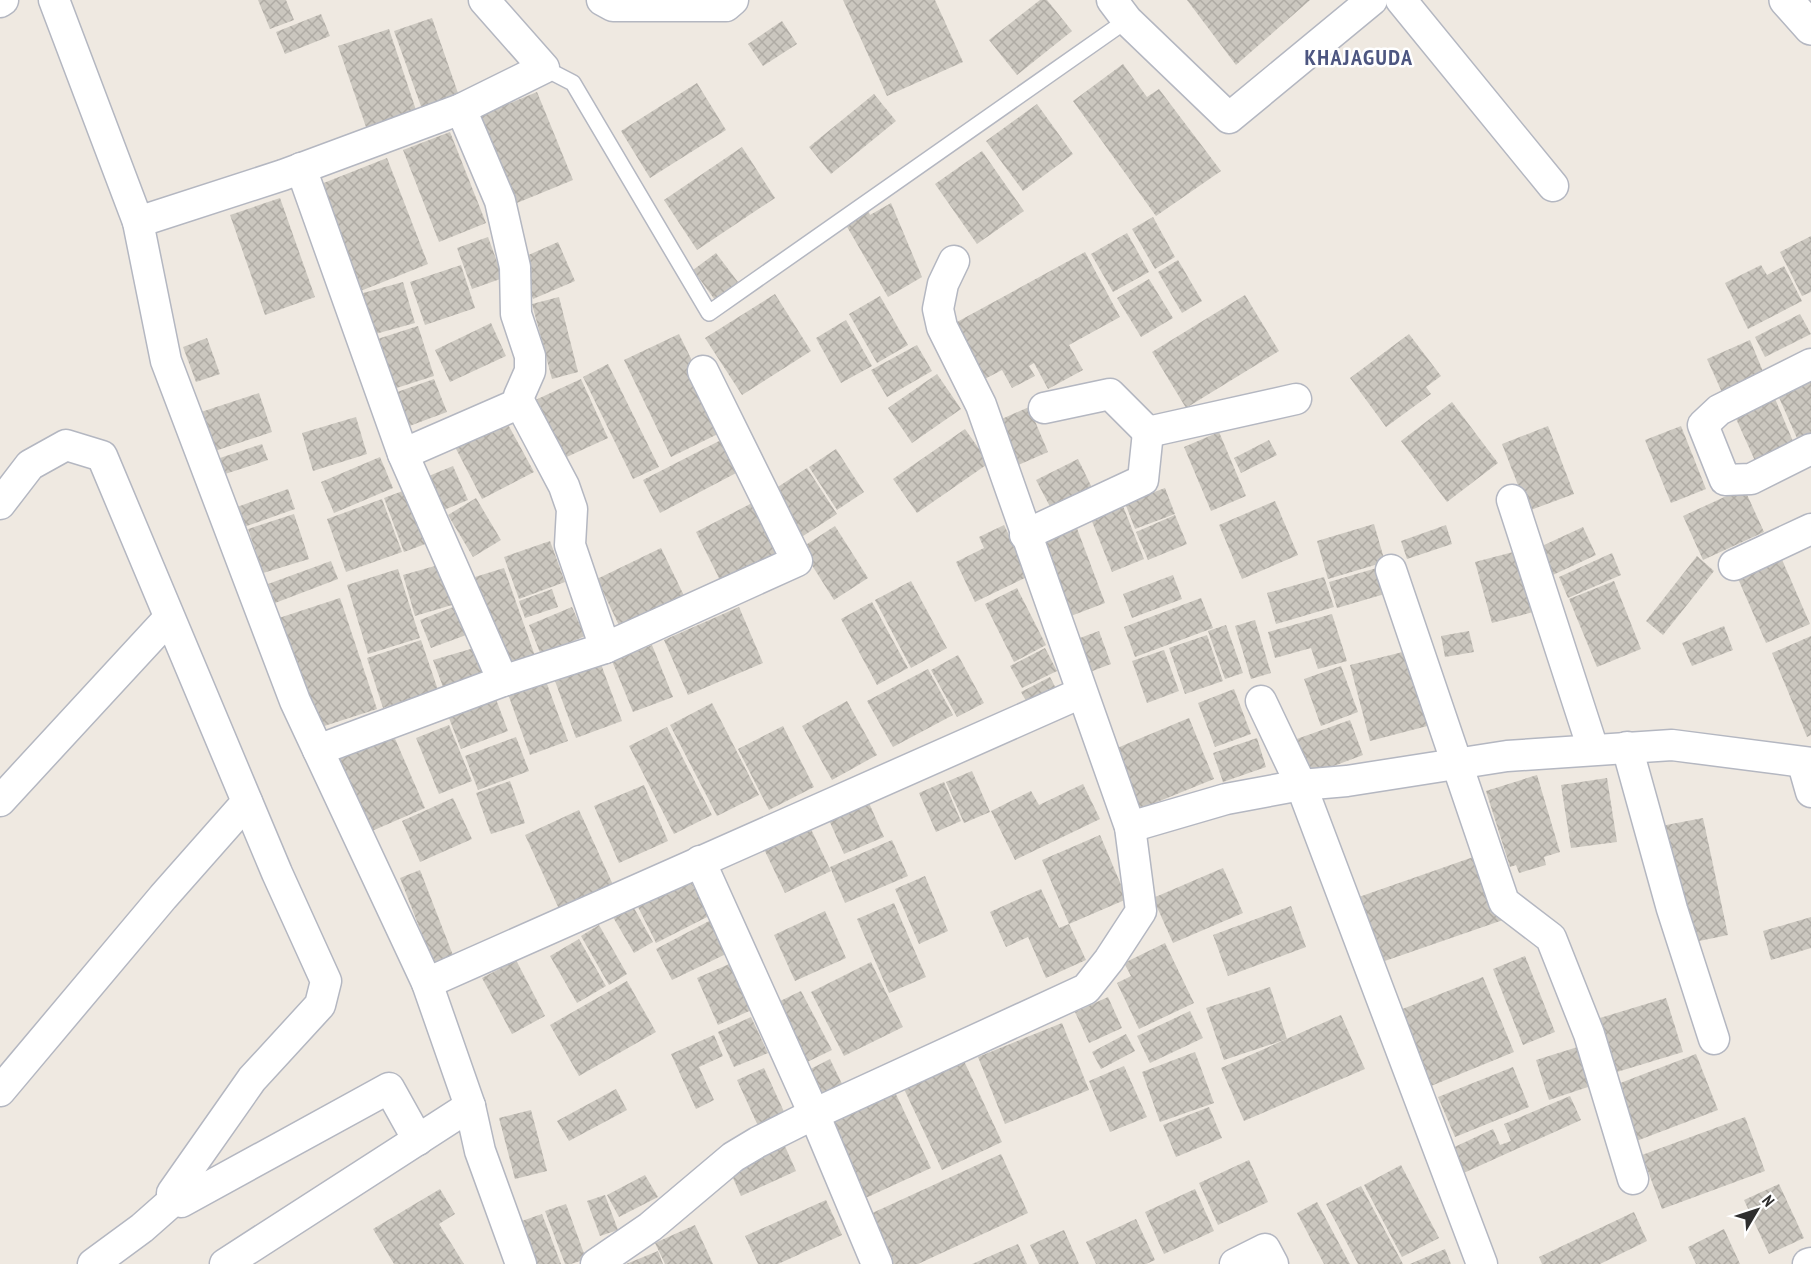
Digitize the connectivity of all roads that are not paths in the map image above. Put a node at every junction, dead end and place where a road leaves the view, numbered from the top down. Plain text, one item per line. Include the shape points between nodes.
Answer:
1 (54, 0) edge
2 (484, 0) edge
3 (602, 0) edge
4 (733, 0) edge
5 (1372, 0) edge
6 (1401, 0) edge
7 (1786, 0) edge
8 (1119, 10) edge
9 (1811, 28) edge
10 (544, 68) junction
11 (461, 109) junction
12 (301, 168) junction
13 (1553, 186) dead end
14 (138, 222) junction
15 (954, 261) dead end
16 (1811, 364) edge
17 (703, 371) dead end
18 (1296, 399) dead end
19 (520, 403) junction
20 (1044, 408) dead end
21 (1148, 432) junction
22 (1811, 448) edge
23 (404, 454) junction
24 (1512, 500) dead end
25 (0, 504) edge
26 (1811, 529) edge
27 (1026, 535) junction
28 (1734, 566) dead end
29 (1391, 570) dead end
30 (169, 618) junction
31 (605, 648) junction
32 (502, 681) junction
33 (1081, 693) junction
34 (1261, 700) dead end
35 (1627, 747) junction
36 (1593, 749) junction
37 (318, 750) junction
38 (1456, 764) junction
39 (1808, 773) edge
40 (1301, 785) junction
41 (0, 801) edge
42 (247, 802) junction
43 (1130, 827) junction
44 (700, 861) junction
45 (427, 983) junction
46 (1714, 1039) dead end
47 (0, 1091) edge
48 (470, 1106) junction
49 (814, 1114) junction
50 (418, 1140) junction
51 (1633, 1179) dead end
52 (176, 1198) junction
53 (93, 1264) edge
54 (225, 1264) edge
55 (521, 1264) edge
56 (596, 1264) edge
57 (877, 1264) edge
58 (1234, 1264) edge
59 (1273, 1264) edge
60 (1482, 1264) edge

1 - 14 street
2 - 10 street
3 - 4 street via 613,6 726,6
5 - 8 street via 1229,118
6 - 13 street
7 - 9 main road
8 - 10 lane via 709,313 573,84
10 - 11 street
11 - 12 street
11 - 19 street via 500,201 515,267 516,314 530,356
12 - 14 street
12 - 23 street
14 - 37 street via 166,361 295,701
15 - 27 street via 943,284 938,309 942,327 981,405
16 - 22 street via 1719,410 1703,425 1725,480 1751,479
17 - 31 street via 797,561
18 - 21 street
19 - 23 street
19 - 31 street via 572,509 570,545
20 - 21 street via 1110,394
21 - 27 street via 1143,480
23 - 32 street
24 - 36 street
25 - 30 street via 30,465 66,446 102,456
26 - 28 street
27 - 33 street
29 - 38 street
30 - 41 street
30 - 42 street
31 - 32 street
32 - 37 street
33 - 43 street
33 - 44 street
34 - 40 street
35 - 36 street
35 - 39 street via 1672,745
35 - 46 street via 1672,909
36 - 38 street
37 - 45 street
38 - 40 street
38 - 51 street via 1504,902 1551,938 1589,1034
40 - 43 street via 1226,799
40 - 60 street
42 - 47 street
42 - 52 street via 326,981 320,1005 252,1079 172,1193
43 - 49 street via 1141,911 1086,989
44 - 45 street
44 - 49 street
45 - 48 street
48 - 50 street
48 - 55 street via 480,1151
49 - 56 street via 733,1157 650,1227
49 - 57 street
50 - 52 street via 389,1089 181,1203
50 - 54 street
52 - 53 street
58 - 59 street via 1265,1249

